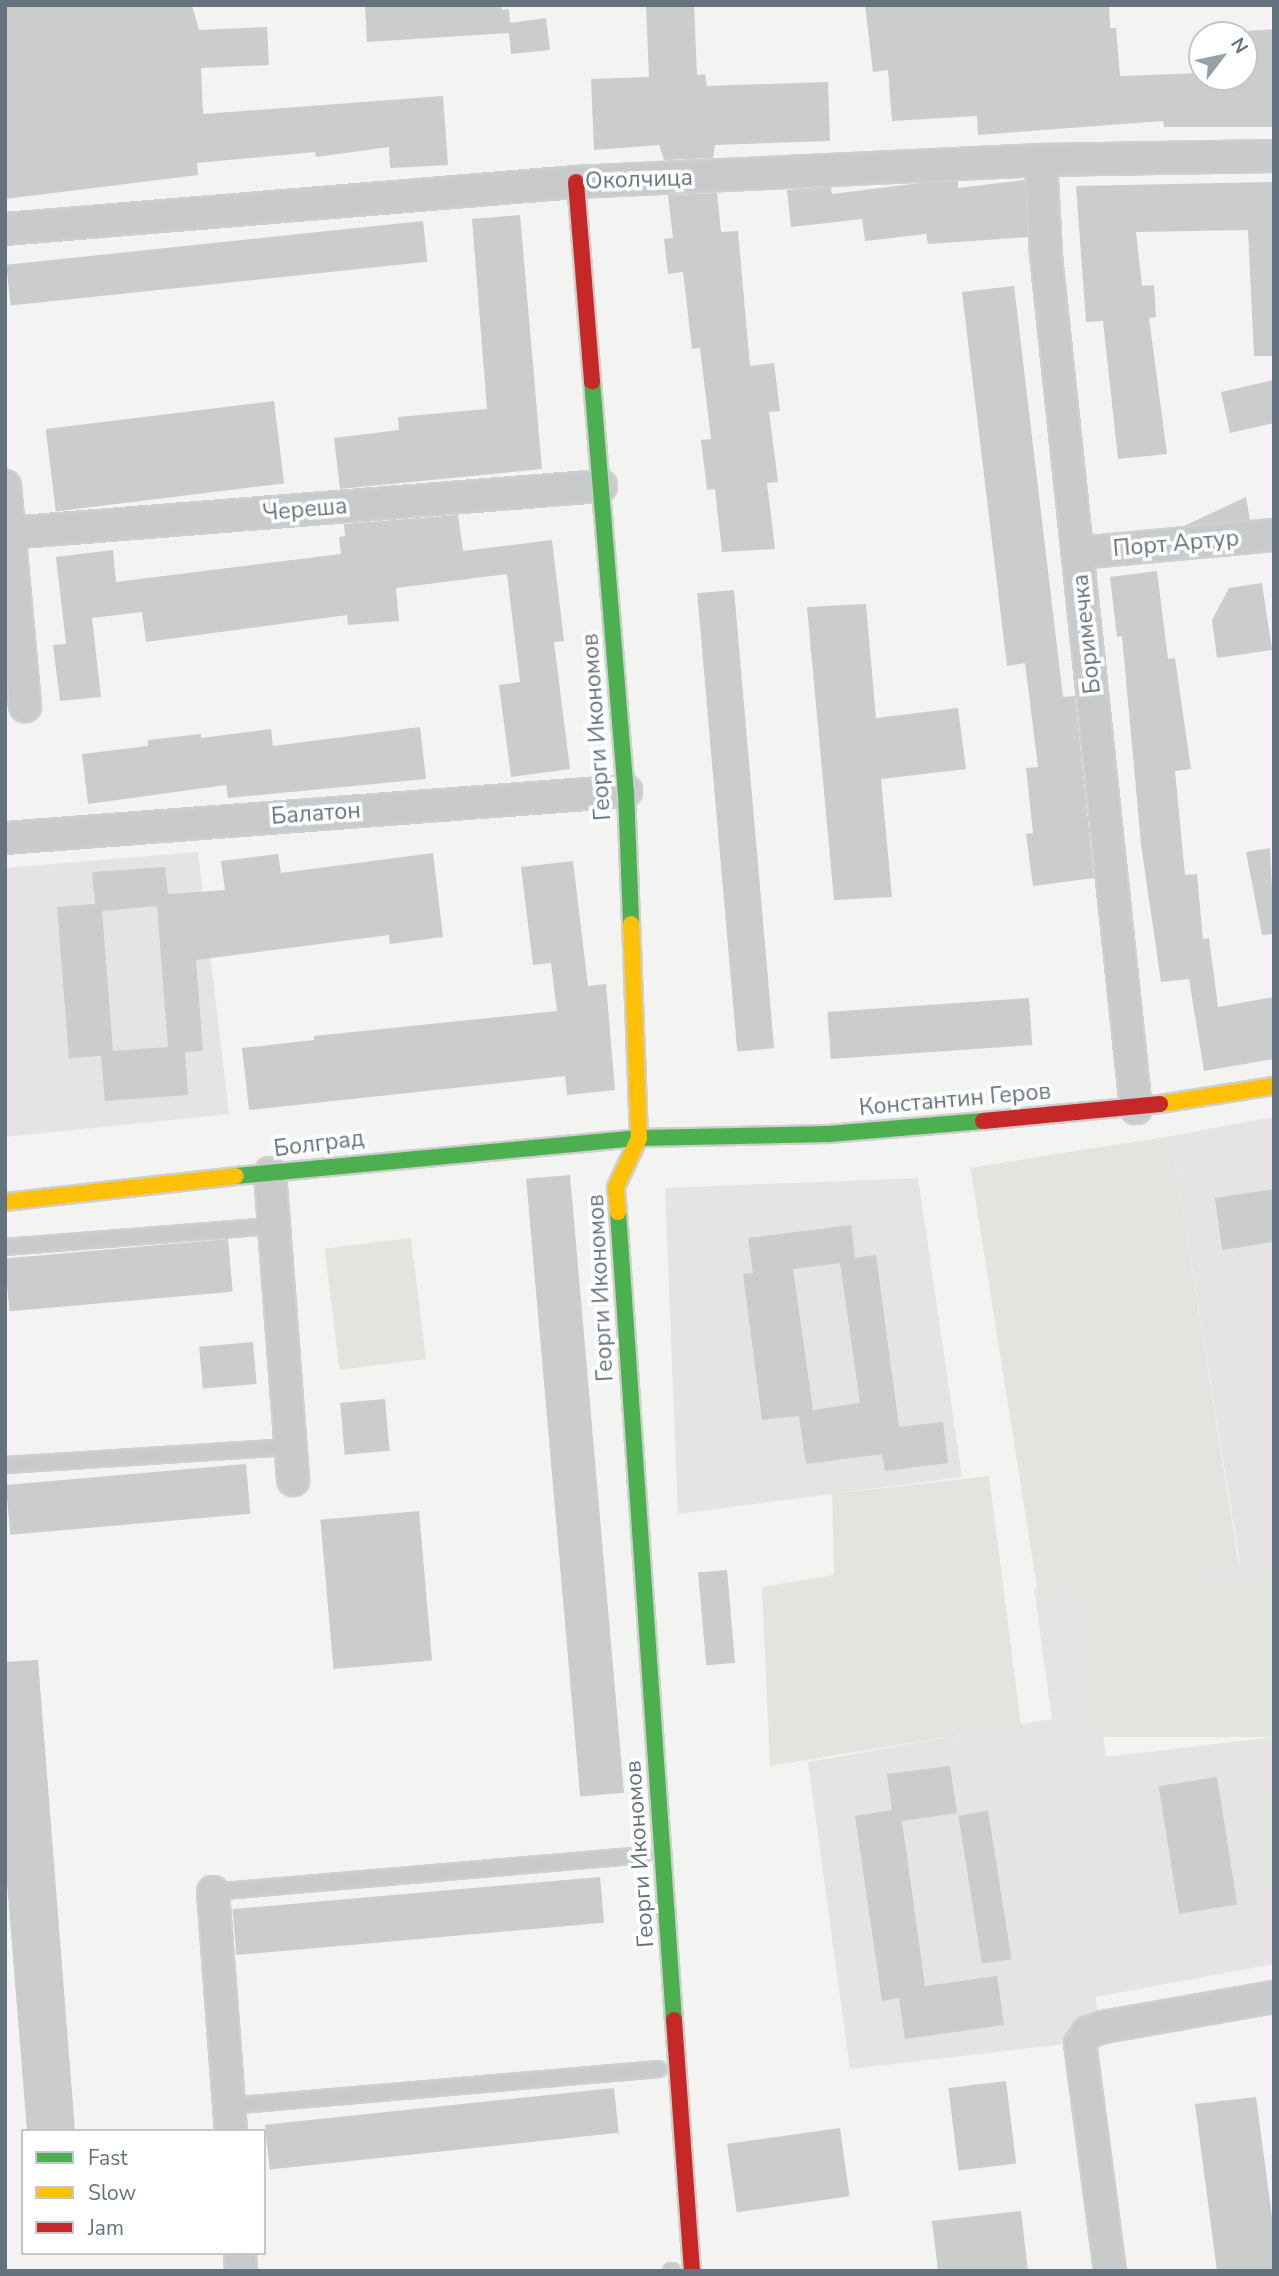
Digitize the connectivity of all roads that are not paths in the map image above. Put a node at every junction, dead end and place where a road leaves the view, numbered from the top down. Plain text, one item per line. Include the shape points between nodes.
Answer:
1 (1274, 156) edge
2 (1041, 160) junction
3 (576, 182) junction
4 (5, 229) edge
5 (5, 486) edge
6 (601, 486) junction
7 (9, 533) junction
8 (1274, 535) edge
9 (1079, 553) junction
10 (25, 706) dead end
11 (626, 791) junction
12 (5, 838) edge
13 (1274, 1086) edge
14 (1136, 1108) junction
15 (639, 1138) junction
16 (270, 1173) junction
17 (5, 1202) edge
18 (274, 1226) junction
19 (5, 1247) edge
20 (290, 1447) junction
21 (5, 1465) edge
22 (293, 1480) dead end
23 (643, 1855) dead end
24 (213, 1892) joint
25 (1273, 1999) edge
26 (658, 2069) dead end
27 (230, 2118) edge
28 (692, 2271) edge
29 (1110, 2271) edge

1 - 2 street, Околчица
2 - 3 street, Околчица
2 - 9 street, Боримечка via 1046,254
3 - 4 street, Околчица
3 - 6 street, Георги Икономов
5 - 7 street
6 - 7 street, Череша
6 - 11 street, Георги Икономов
7 - 10 street
8 - 9 street, Порт Артур
9 - 14 street, Боримечка
11 - 12 street, Балатон
11 - 15 street, Георги Икономов
13 - 14 street, Константин Геров
14 - 15 street, Константин Геров via 828,1134
15 - 16 street, Болград
15 - 28 street, Георги Икономов via 616,1187
16 - 17 street, Болград
16 - 18 street
18 - 19 lane
18 - 20 street
20 - 21 lane
20 - 22 street
23 - 24 lane
24 - 27 street
25 - 29 street via 1103,2026 1088,2032 1080,2044
26 - 27 lane

